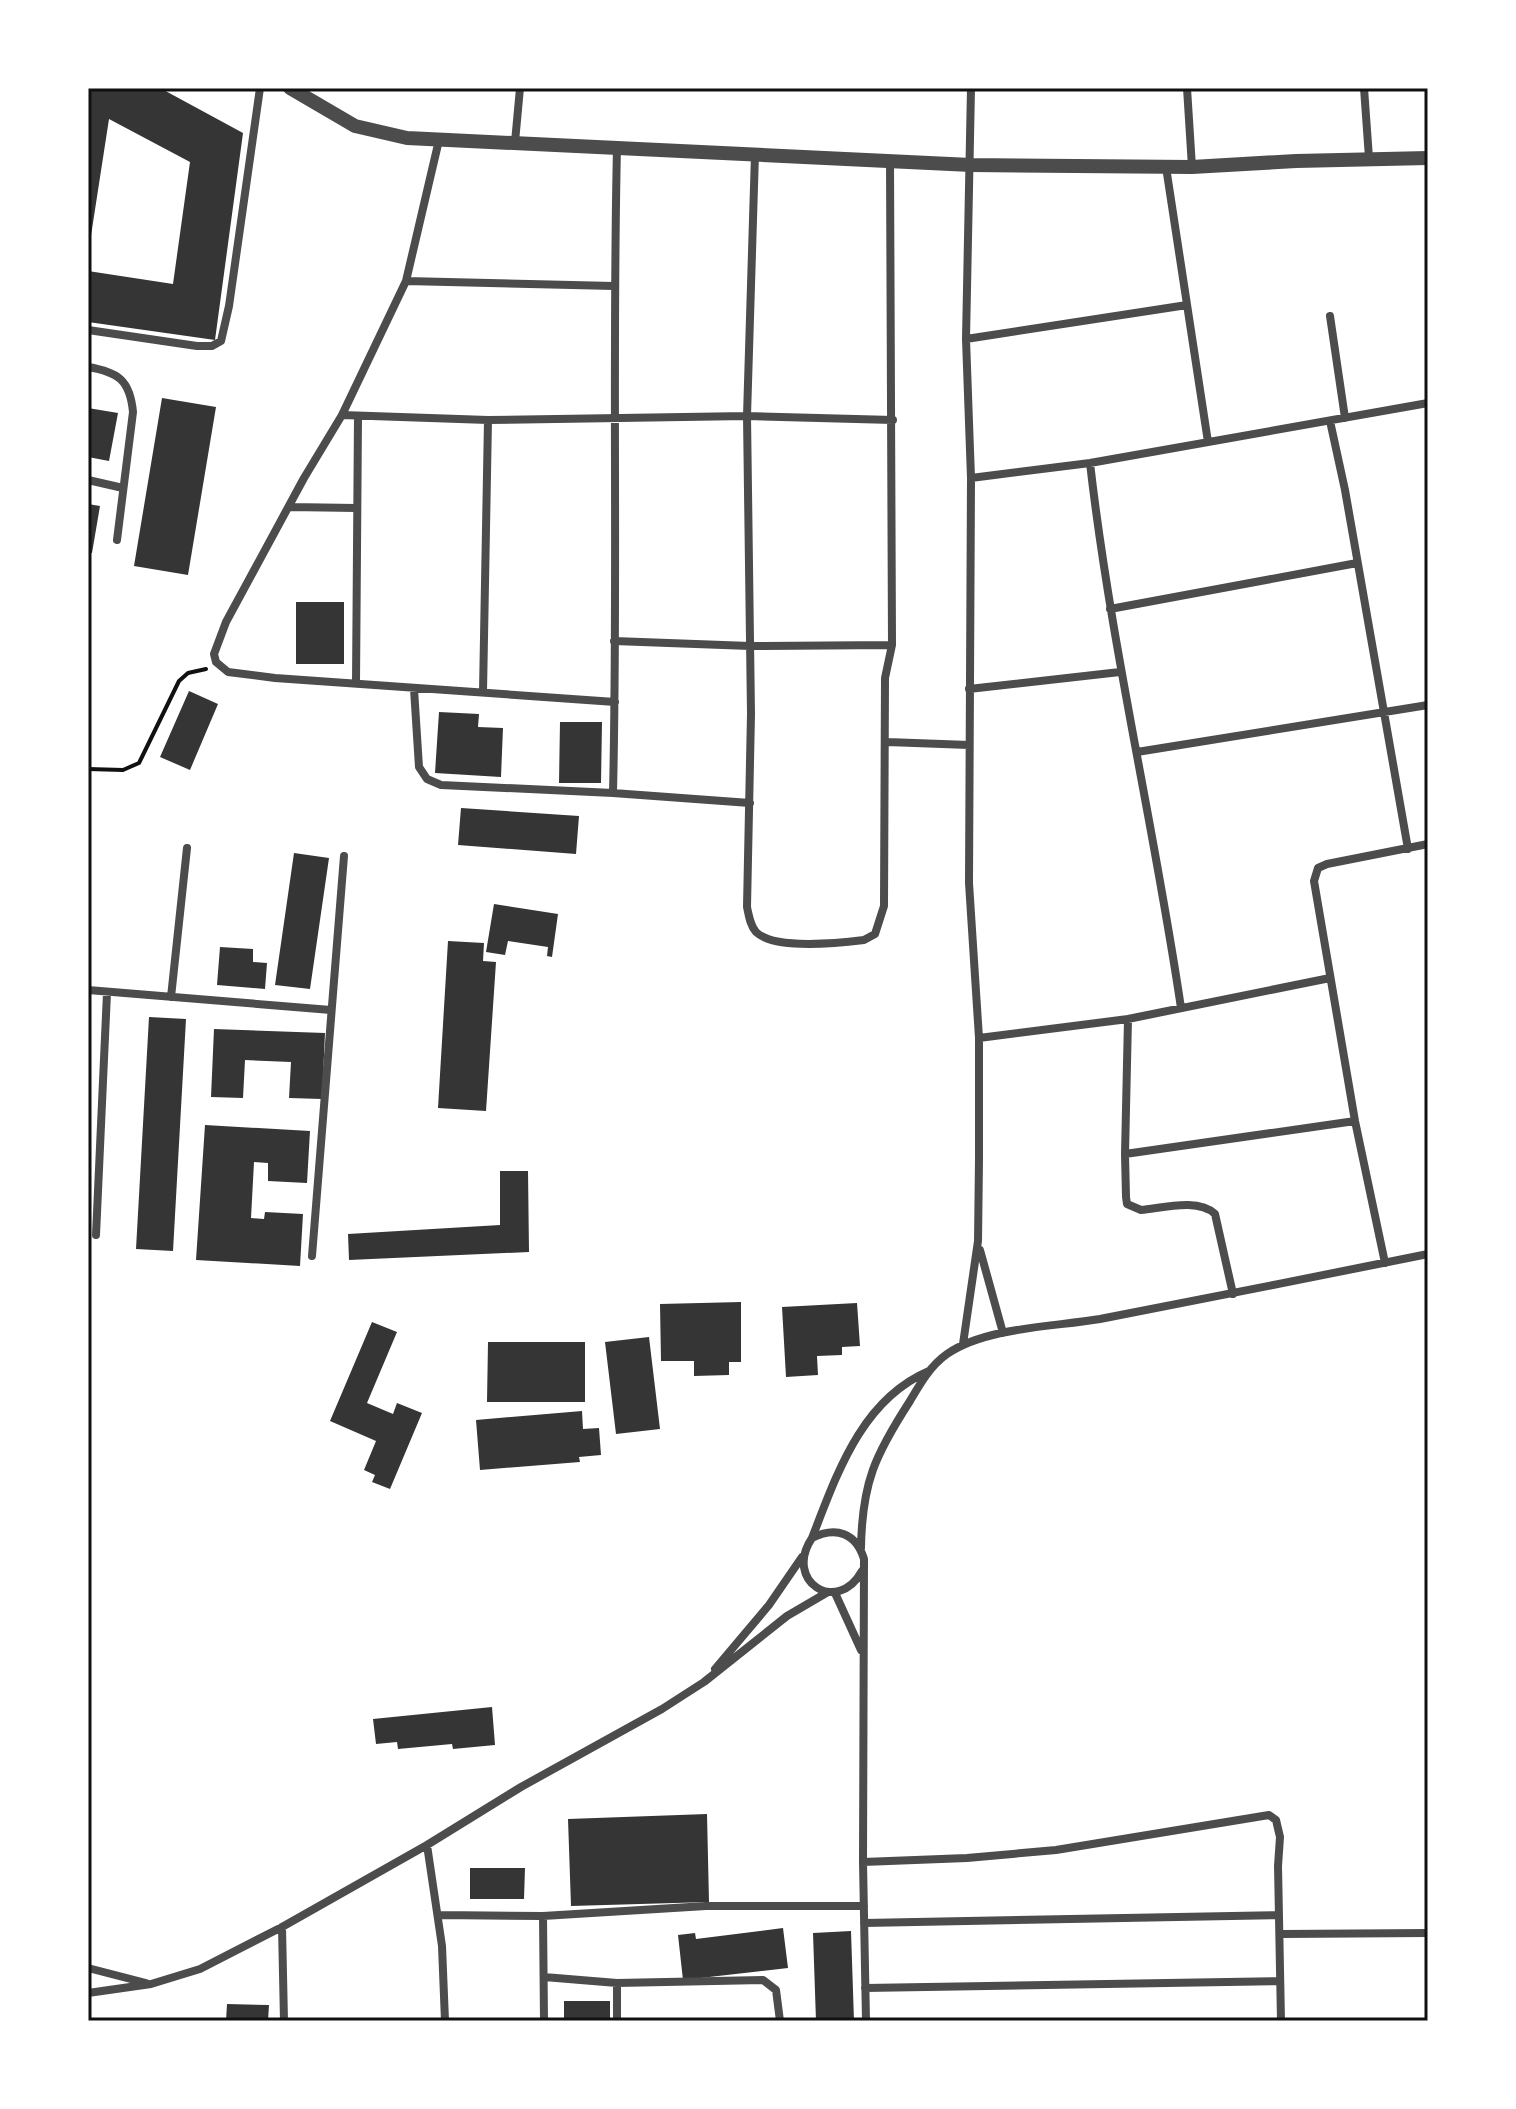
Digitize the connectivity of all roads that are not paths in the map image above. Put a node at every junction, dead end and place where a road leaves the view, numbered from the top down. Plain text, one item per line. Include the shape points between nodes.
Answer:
1 (260, 88) edge
2 (290, 88) edge
3 (520, 88) edge
4 (971, 88) edge
5 (1187, 88) edge
6 (1364, 88) edge
7 (439, 140) junction
8 (515, 142) junction
9 (617, 148) junction
10 (755, 154) junction
11 (1369, 158) junction
12 (1428, 158) edge
13 (890, 160) junction
14 (971, 165) junction
15 (1166, 167) junction
16 (1192, 167) junction
17 (406, 281) junction
18 (614, 286) junction
19 (1187, 305) junction
20 (1330, 316) dead end
21 (88, 330) edge
22 (966, 339) junction
23 (88, 367) edge
24 (1428, 403) edge
25 (342, 415) junction
26 (358, 416) junction
27 (747, 416) junction
28 (614, 417) junction
29 (1345, 418) junction
30 (488, 420) junction
31 (893, 420) junction
32 (1330, 421) junction
33 (1208, 442) junction
34 (1090, 463) junction
35 (971, 478) junction
36 (88, 480) edge
37 (123, 488) junction
38 (290, 507) junction
39 (356, 508) junction
40 (117, 540) dead end
41 (1357, 563) junction
42 (1110, 609) junction
43 (614, 641) junction
44 (892, 645) junction
45 (750, 646) junction
46 (1120, 672) junction
47 (356, 683) junction
48 (414, 689) junction
49 (969, 689) junction
50 (483, 692) junction
51 (615, 702) junction
52 (1428, 705) edge
53 (1385, 711) junction
54 (887, 742) junction
55 (969, 745) junction
56 (1137, 752) junction
57 (613, 793) junction
58 (750, 803) junction
59 (1428, 844) edge
60 (187, 848) dead end
61 (1408, 849) junction
62 (344, 856) dead end
63 (1330, 978) junction
64 (88, 990) edge
65 (107, 993) junction
66 (171, 997) junction
67 (1181, 1008) junction
68 (331, 1010) junction
69 (1128, 1019) junction
70 (979, 1038) junction
71 (1355, 1121) junction
72 (1125, 1154) junction
73 (96, 1235) dead end
74 (978, 1241) junction
75 (1428, 1254) edge
76 (312, 1256) dead end
77 (1385, 1263) junction
78 (1233, 1294) junction
79 (1003, 1333) junction
80 (963, 1344) junction
81 (929, 1371) junction
82 (812, 1538) junction
83 (861, 1548) junction
84 (802, 1557) junction
85 (862, 1571) junction
86 (832, 1592) junction
87 (863, 1655) junction
88 (704, 1682) junction
89 (427, 1845) junction
90 (863, 1862) junction
91 (864, 1906) junction
92 (438, 1915) junction
93 (1279, 1915) junction
94 (543, 1916) junction
95 (864, 1923) junction
96 (282, 1927) junction
97 (1428, 1933) edge
98 (1281, 1934) junction
99 (88, 1968) edge
100 (544, 1977) junction
101 (1280, 1981) junction
102 (617, 1983) junction
103 (151, 1984) junction
104 (865, 1988) junction
105 (88, 1993) edge
106 (284, 2021) edge
107 (445, 2021) edge
108 (544, 2021) edge
109 (617, 2021) edge
110 (780, 2021) edge
111 (866, 2021) edge
112 (1281, 2021) edge

1 - 21 street via 221,341 197,346
2 - 7 street via 355,126
3 - 8 street
4 - 14 street
5 - 16 street
6 - 11 street
7 - 8 street
7 - 17 street
8 - 9 street
9 - 10 street
9 - 18 street
10 - 13 street
10 - 27 street
11 - 12 street
11 - 16 street
13 - 14 street
13 - 31 street
14 - 15 street
14 - 22 street
15 - 16 street
15 - 19 street
17 - 18 street
17 - 25 street
18 - 28 street
19 - 22 street
19 - 33 street
20 - 29 street
22 - 35 street
23 - 37 street via 119,377 132,395
24 - 29 street
25 - 26 street
25 - 38 street
26 - 30 street
26 - 39 street
27 - 28 street
27 - 31 street
27 - 45 street
28 - 30 street
28 - 43 street
29 - 32 street
30 - 50 street
31 - 44 street
32 - 33 street
32 - 41 street
33 - 34 street
34 - 35 street
34 - 42 street
35 - 49 street
36 - 37 street
37 - 40 street
38 - 39 street
38 - 47 street via 219,636 216,662 228,672
39 - 47 street
41 - 42 street
41 - 53 street
42 - 46 street
43 - 45 street
43 - 51 street
44 - 45 street
44 - 54 street via 885,678
45 - 58 street
46 - 49 street
46 - 56 street
47 - 48 street
48 - 50 street
48 - 57 street via 419,767 427,779 466,787
49 - 55 street
50 - 51 street
51 - 57 street
52 - 53 street
53 - 56 street
53 - 61 street
54 - 55 street
54 - 58 street via 884,906 875,934 864,940 791,943 767,939 752,927 747,907
55 - 70 street via 969,883
56 - 67 street
57 - 58 street
59 - 61 street
60 - 66 street
61 - 63 street via 1318,868 1314,888
62 - 68 street
63 - 67 street
63 - 71 street
64 - 65 street
65 - 66 street
65 - 73 street
66 - 68 street
67 - 69 street
68 - 76 street
69 - 70 street
69 - 72 street
70 - 74 street
71 - 72 street
71 - 77 street
72 - 78 street via 1127,1204 1141,1210 1198,1206 1215,1214
74 - 79 street
74 - 80 street
75 - 77 street
77 - 78 street
78 - 79 street
79 - 80 street
80 - 81 street
81 - 82 street via 907,1380 870,1418 834,1483
81 - 83 street via 874,1463 861,1510
82 - 83 street via 844,1533
82 - 84 street
83 - 85 street
84 - 86 street via 811,1583
84 - 88 street
85 - 86 street via 847,1589
85 - 87 street
86 - 87 street
86 - 88 street via 787,1616
87 - 90 street
88 - 89 street
89 - 92 street
89 - 96 street
90 - 91 street
90 - 93 street via 1056,1850 1269,1815 1276,1820 1280,1837
91 - 94 street via 706,1906
91 - 95 street
92 - 94 street
92 - 107 street
93 - 95 street
93 - 98 street
94 - 100 street
95 - 104 street
96 - 103 street via 200,1969
96 - 106 street
97 - 98 street
98 - 101 street
99 - 103 street
100 - 102 street
100 - 108 street
101 - 104 street
101 - 112 street
102 - 109 street
102 - 110 street via 763,1980 776,1990
103 - 105 street
104 - 111 street

